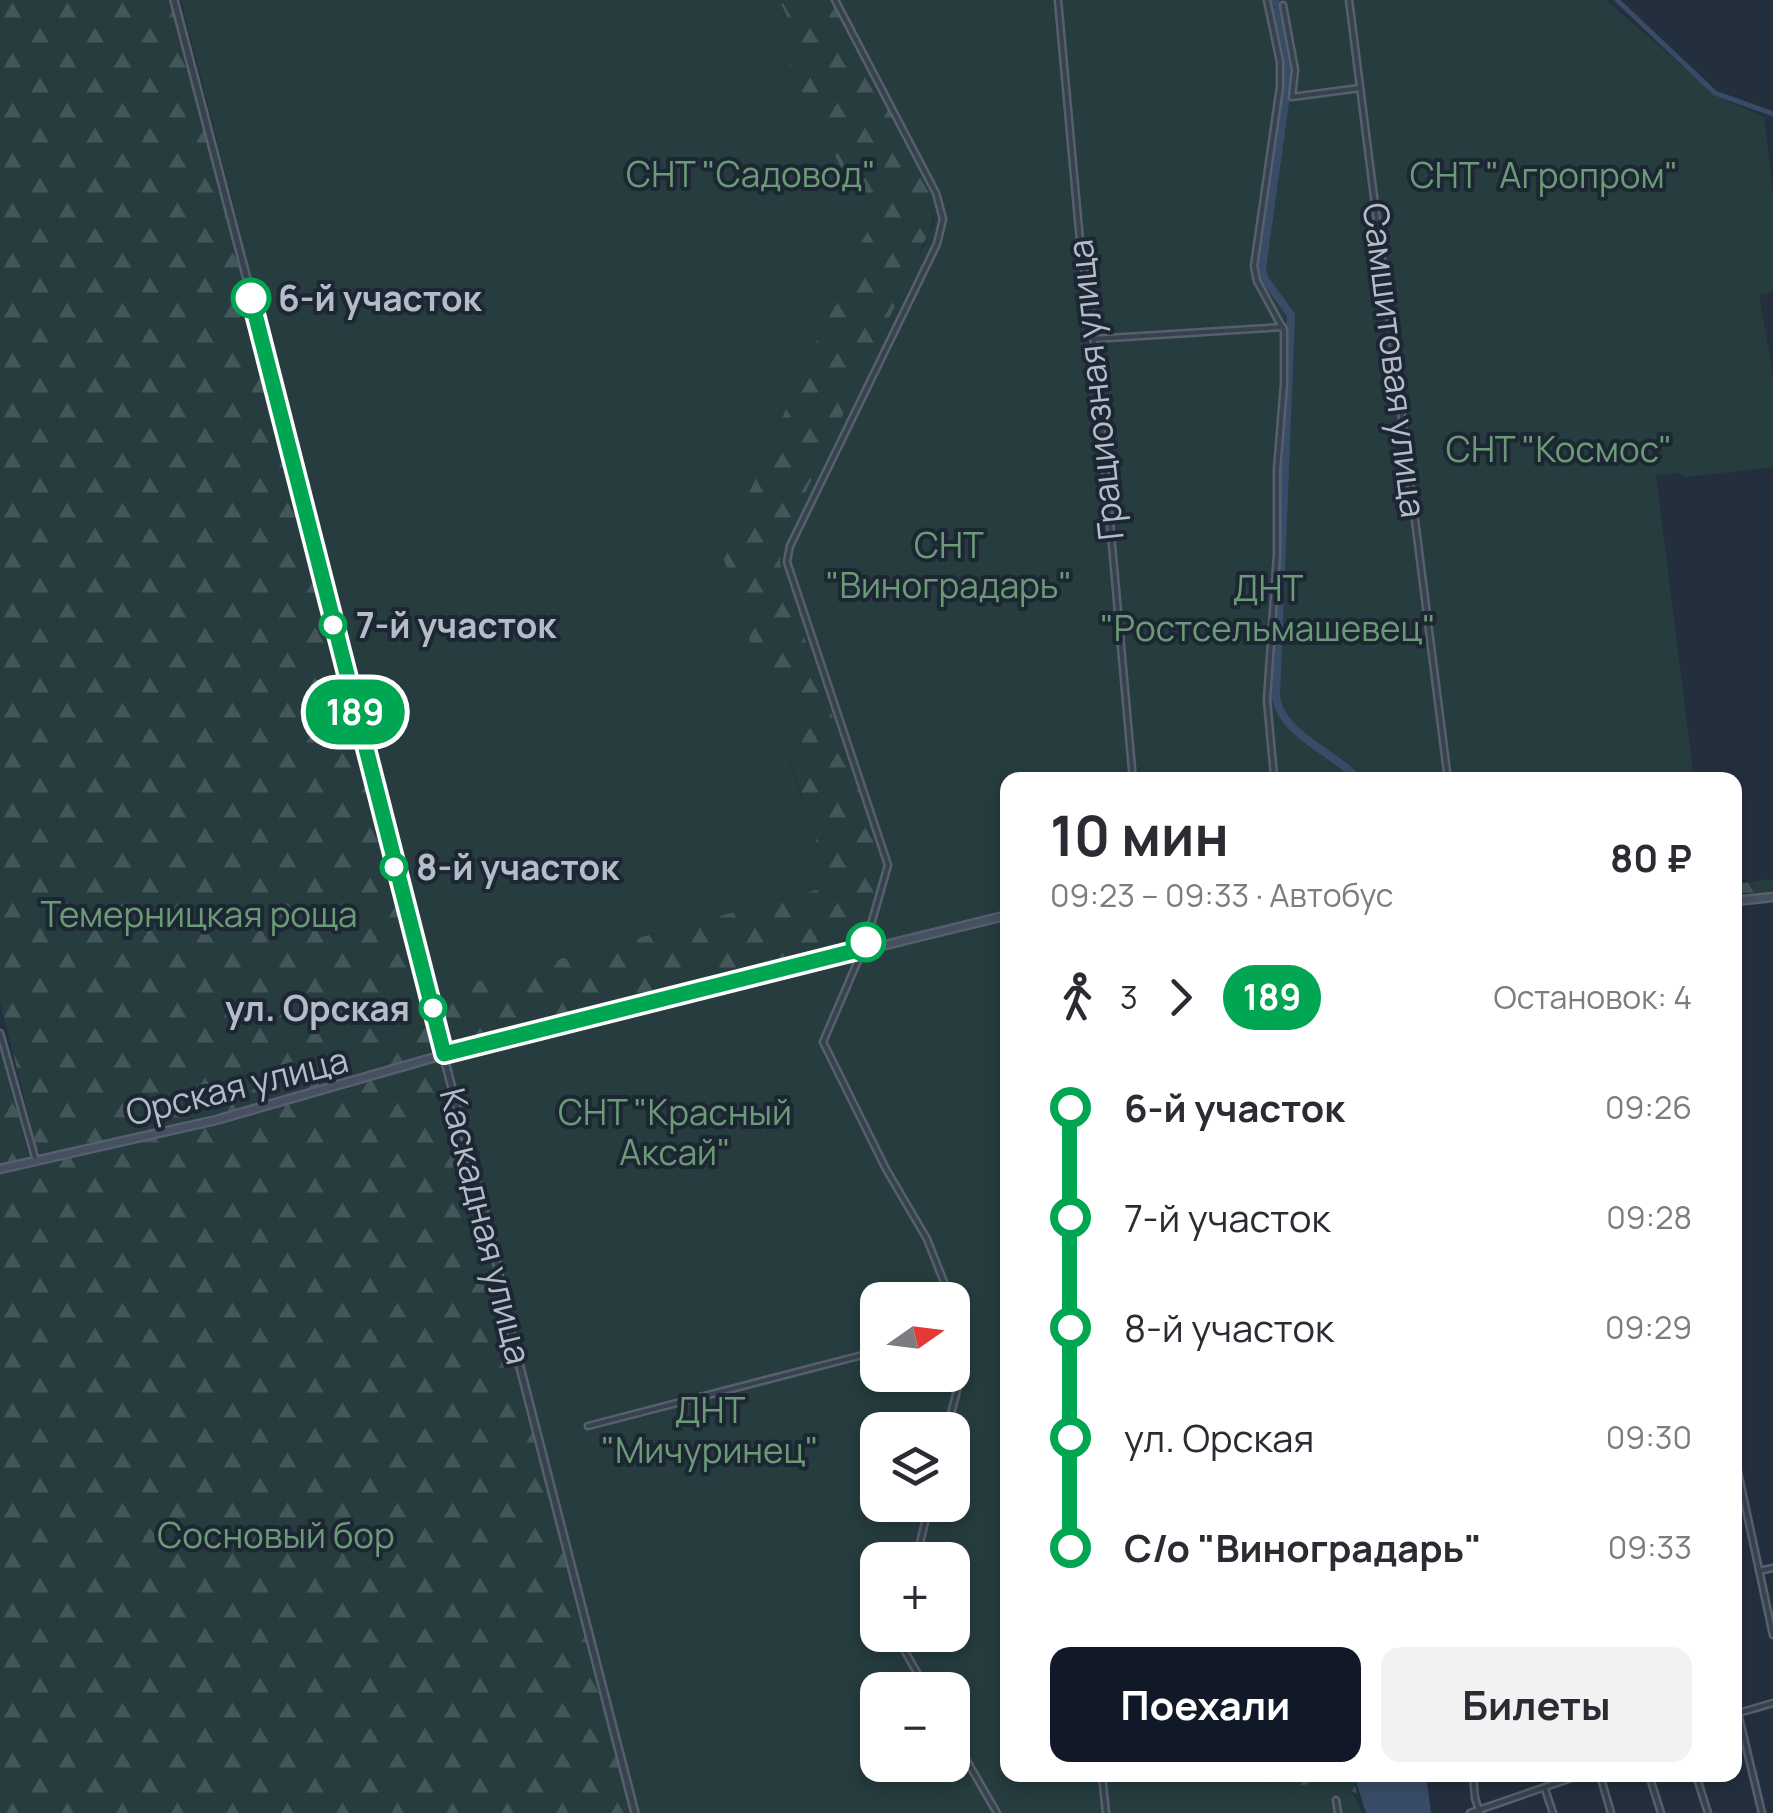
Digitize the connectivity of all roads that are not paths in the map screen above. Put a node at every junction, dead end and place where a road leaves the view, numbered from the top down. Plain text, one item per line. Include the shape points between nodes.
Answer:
1 (174, 0) edge
2 (835, 0) edge
3 (1058, 0) edge
4 (1267, 0) edge
5 (1349, 0) edge
6 (1284, 6) dead end
7 (1360, 88) junction
8 (1283, 327) junction
9 (1092, 339) junction
10 (1133, 772) edge
11 (1274, 772) edge
12 (1447, 772) edge
13 (1773, 897) edge
14 (1742, 901) edge
15 (1000, 916) edge
16 (863, 949) junction
17 (0, 1032) edge
18 (444, 1054) junction
19 (36, 1161) junction
20 (0, 1169) edge
21 (944, 1282) edge
22 (860, 1356) edge
23 (588, 1426) dead end
24 (1742, 1492) edge
25 (1773, 1568) edge
26 (1758, 1571) junction
27 (1772, 1620) edge
28 (1773, 1635) edge
29 (1773, 1703) edge
30 (1742, 1711) edge
31 (1742, 1736) edge
32 (970, 1766) edge
33 (1103, 1782) edge
34 (1473, 1782) edge
35 (1561, 1782) edge
36 (1602, 1782) edge
37 (1651, 1782) edge
38 (1698, 1782) edge
39 (1556, 1784) joint
40 (1546, 1791) junction
41 (1336, 1800) dead end
42 (1480, 1812) edge
43 (635, 1813) edge
44 (997, 1813) edge
45 (1106, 1813) edge
46 (1338, 1813) edge
47 (1470, 1813) edge
48 (1553, 1813) edge
49 (1611, 1813) edge
50 (1661, 1813) edge
51 (1708, 1813) edge
52 (1762, 1813) edge

1 - 18 street, Каскадная улица
2 - 16 street via 936,193 942,218 937,244 787,562 887,856
3 - 9 street, Грациозная улица
4 - 8 street via 1280,87 1254,266
5 - 7 street, Самшитовая улица
6 - 7 street via 1292,98
7 - 12 street, Самшитовая улица
8 - 9 street
8 - 11 street via 1268,700
9 - 10 street, Грациозная улица
13 - 14 main road
15 - 16 main road, Орская улица
16 - 18 main road, Орская улица
16 - 21 street via 823,1042
17 - 19 street
18 - 19 main road, Орская улица via 216,1120
18 - 43 street, Каскадная улица
19 - 20 main road, Орская улица
22 - 23 street
24 - 26 street
25 - 26 street
26 - 27 street
27 - 28 street
29 - 30 street
31 - 52 street
32 - 44 street
33 - 45 street
34 - 42 street
35 - 39 street
36 - 49 street
37 - 50 street
38 - 51 street
39 - 40 street
40 - 42 street
40 - 48 street
41 - 46 street
42 - 47 street

